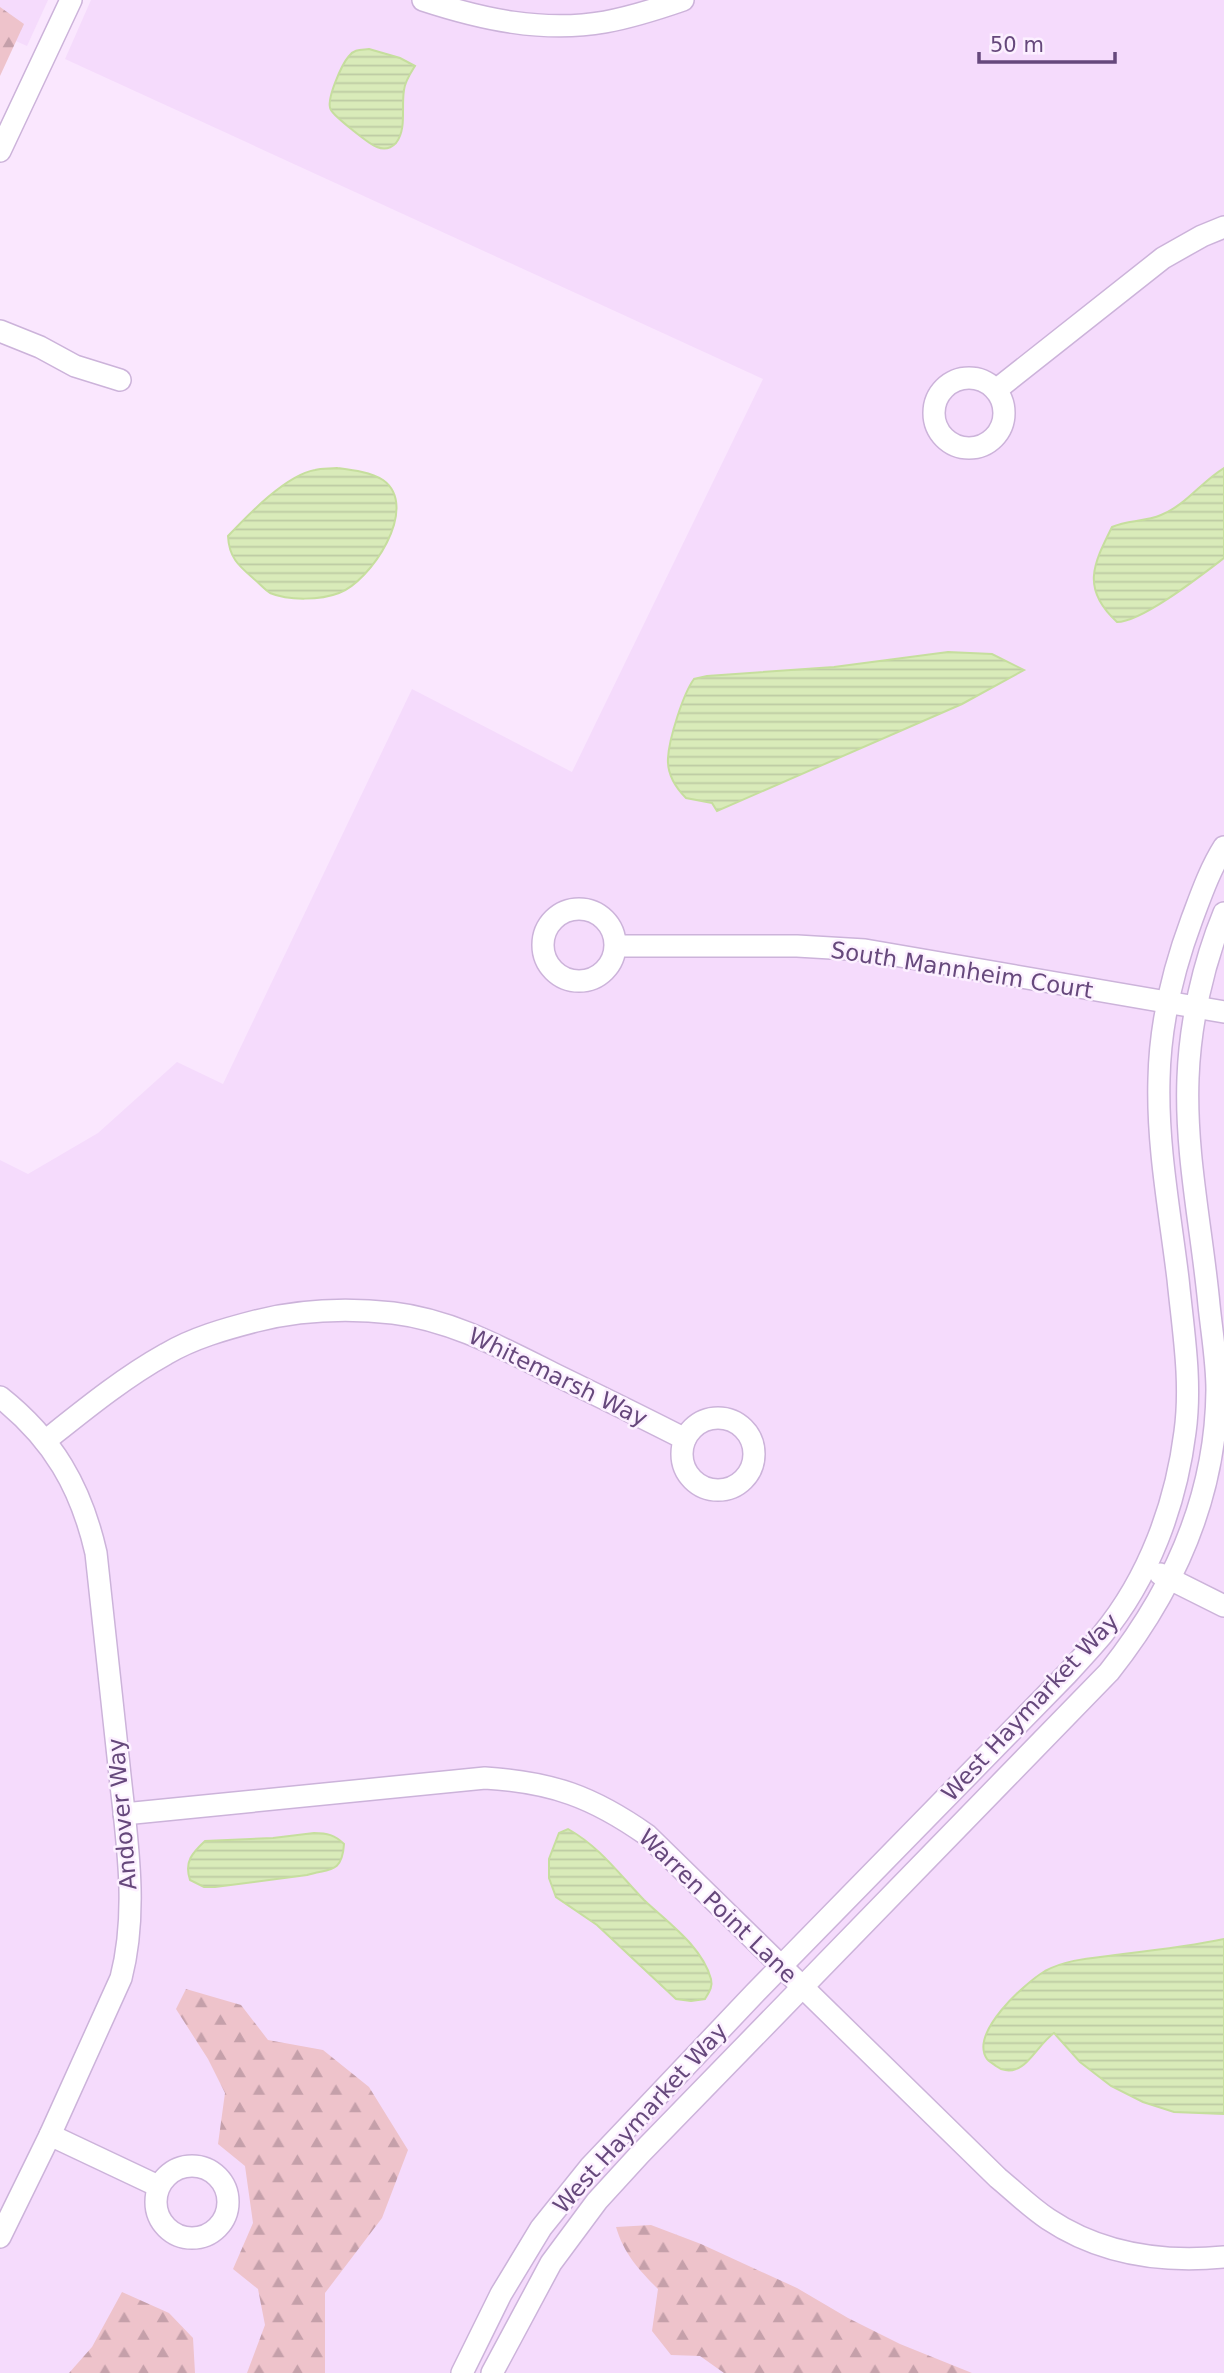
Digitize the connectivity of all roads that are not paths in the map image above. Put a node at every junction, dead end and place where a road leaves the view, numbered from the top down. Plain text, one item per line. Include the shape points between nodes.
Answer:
1 (71, 0) edge
2 (423, 0) edge
3 (683, 0) edge
4 (0, 151) edge
5 (1224, 227) edge
6 (0, 331) edge
7 (120, 380) dead end
8 (996, 390) dead end
9 (1224, 847) edge
10 (1224, 913) edge
11 (616, 946) dead end
12 (1182, 1005) junction
13 (1224, 1012) edge
14 (0, 1397) edge
15 (685, 1439) dead end
16 (45, 1441) junction
17 (1145, 1567) junction
18 (1171, 1580) junction
19 (1224, 1606) edge
20 (124, 1814) junction
21 (781, 1966) junction
22 (802, 1987) junction
23 (50, 2135) junction
24 (158, 2186) dead end
25 (0, 2237) edge
26 (1224, 2257) edge
27 (462, 2373) edge
28 (492, 2373) edge

1 - 4 street
2 - 3 street via 498,21 547,26 601,23
5 - 8 street via 1163,258
6 - 7 street via 75,366
9 - 12 street, West Haymarket Way via 1183,944
10 - 12 street, West Haymarket Way via 1209,956
11 - 12 street, South Mannheim Court via 865,950
12 - 13 street, South Mannheim Court
12 - 17 street, West Haymarket Way via 1159,1079 1186,1349 1185,1431 1165,1521
12 - 18 street, West Haymarket Way via 1190,1145 1217,1390 1202,1497
14 - 16 street, Andover Way
15 - 16 street, Whitemarsh Way via 489,1341 394,1313 345,1310 272,1317 197,1339 119,1384
16 - 20 street, Andover Way via 81,1499 96,1553
17 - 18 street
17 - 21 street, West Haymarket Way via 1103,1634 1067,1674
18 - 19 street
18 - 22 street, West Haymarket Way via 1109,1672
20 - 21 street, Warren Point Lane via 485,1777 558,1787 600,1805 647,1835
20 - 23 street, Andover Way via 128,1952 121,1978
21 - 22 street, Warren Point Lane
21 - 27 street, West Haymarket Way via 619,2134 554,2211 501,2294
22 - 26 street, Warren Point Lane via 998,2178 1051,2221 1101,2245 1151,2259
22 - 28 street, West Haymarket Way via 597,2201 551,2263
23 - 24 street
23 - 25 street, Andover Way

